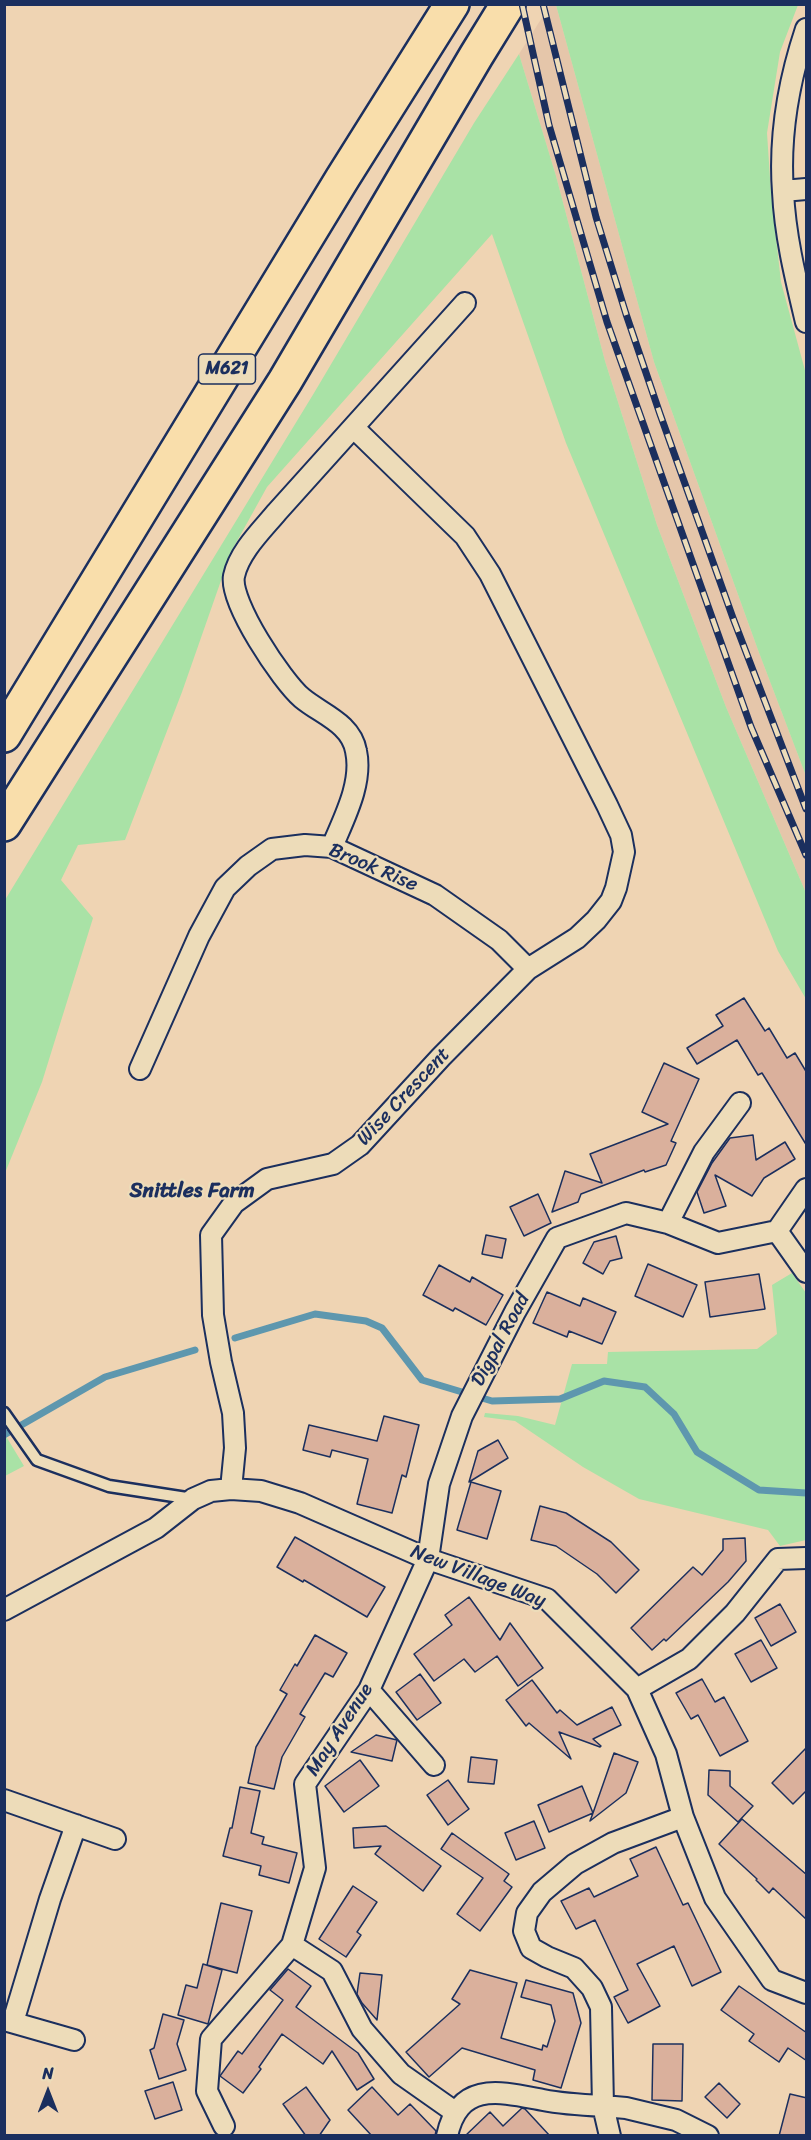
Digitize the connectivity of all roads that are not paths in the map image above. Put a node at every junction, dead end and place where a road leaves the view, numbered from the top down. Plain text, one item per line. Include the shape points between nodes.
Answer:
1 (452, 4) edge
2 (508, 4) edge
3 (807, 29) edge
4 (807, 189) edge
5 (783, 191) junction
6 (465, 303) dead end
7 (807, 322) edge
8 (354, 428) junction
9 (4, 735) edge
10 (4, 824) edge
11 (332, 847) junction
12 (528, 969) junction
13 (140, 1069) dead end
14 (740, 1103) dead end
15 (807, 1189) edge
16 (668, 1223) junction
17 (777, 1231) junction
18 (807, 1272) edge
19 (4, 1413) edge
20 (231, 1489) junction
21 (193, 1499) junction
22 (807, 1558) edge
23 (428, 1560) junction
24 (4, 1610) edge
25 (637, 1689) junction
26 (369, 1690) junction
27 (434, 1765) dead end
28 (4, 1800) edge
29 (683, 1817) junction
30 (76, 1825) junction
31 (115, 1839) dead end
32 (292, 1945) junction
33 (807, 1993) edge
34 (9, 2021) edge
35 (74, 2040) dead end
36 (603, 2106) junction
37 (455, 2112) junction
38 (224, 2126) dead end
39 (447, 2136) edge
40 (610, 2136) edge
41 (708, 2136) edge

1 - 9 highway, M621
2 - 10 highway, M621 via 285,381
3 - 5 street via 796,61 784,134
4 - 5 street
5 - 7 street via 792,266
6 - 8 street
8 - 11 street via 256,538 234,578 242,611 286,682 343,727 356,751 355,794
8 - 12 street, Wise Crescent via 465,536 490,574 621,835 624,852 611,901 577,938
11 - 12 street, Brook Rise via 435,895 499,940
11 - 13 street, Brook Rise via 272,849 225,888 199,936
12 - 20 street, Wise Crescent via 360,1145 333,1164 267,1179 234,1203 211,1235 213,1315 233,1413
14 - 16 street via 704,1152
15 - 17 street
16 - 17 street, Digpal Road via 718,1243
16 - 23 street, Digpal Road via 626,1213 557,1238 462,1416 439,1484
17 - 18 street
19 - 21 lane via 37,1460 109,1486
20 - 21 street, New Village Way via 211,1491
20 - 23 street, New Village Way via 261,1491 300,1503
21 - 24 street, New Village Way via 156,1528
22 - 25 street via 778,1559 735,1612 688,1659
23 - 25 street, New Village Way via 547,1599
23 - 26 street, May Avenue
25 - 29 street, New Village Way via 666,1754
26 - 27 street
26 - 32 street, May Avenue via 305,1784 315,1868
28 - 30 street
29 - 33 street, New Village Way via 715,1898 772,1980
29 - 36 street via 613,1843 575,1864 542,1892 527,1913 524,1931 531,1948 574,1968 592,1988 601,2007
30 - 31 street
30 - 34 street
32 - 37 street via 332,1971 362,2029 401,2074
32 - 38 street, May Avenue via 211,2039 207,2091
34 - 35 street
36 - 37 street via 485,2092 468,2098
36 - 40 street
36 - 41 street via 676,2120
37 - 39 street

